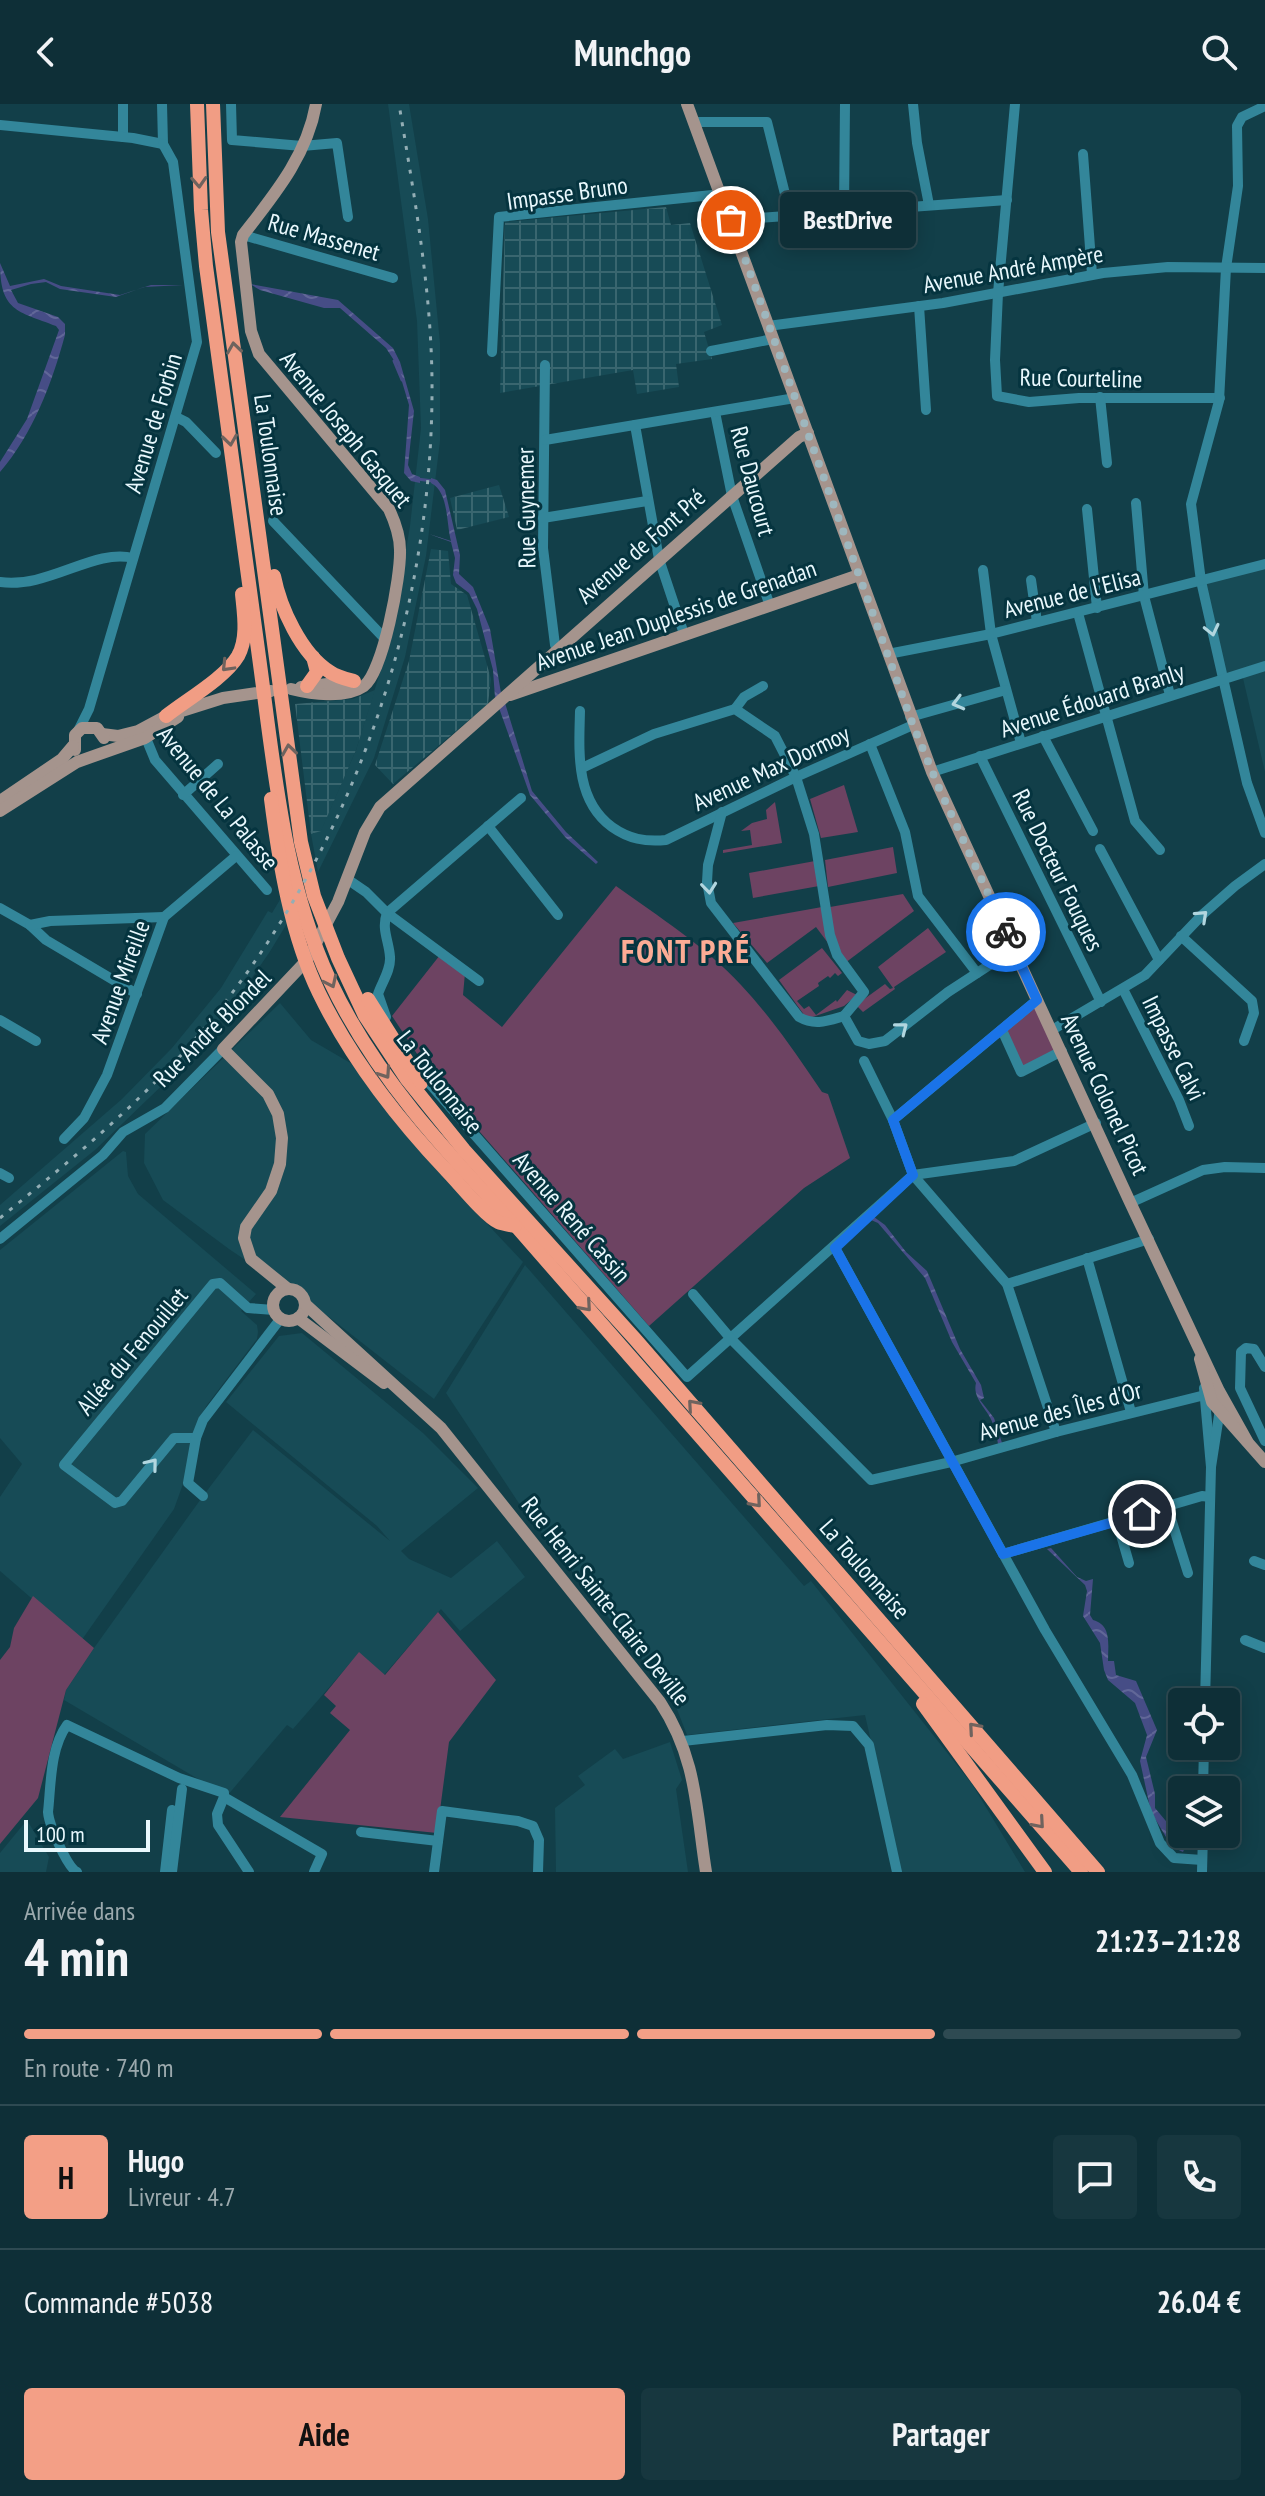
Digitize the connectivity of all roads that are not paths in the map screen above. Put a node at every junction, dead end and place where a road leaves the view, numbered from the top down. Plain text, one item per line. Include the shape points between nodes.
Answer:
1 (123, 104) edge
2 (162, 104) edge
3 (197, 104) edge
4 (213, 104) edge
5 (231, 104) edge
6 (316, 104) edge
7 (687, 104) edge
8 (845, 104) edge
9 (913, 104) edge
10 (1015, 104) edge
11 (1265, 106) edge
12 (694, 122) junction
13 (0, 125) edge
14 (123, 137) junction
15 (163, 144) junction
16 (302, 146) junction
17 (1083, 154) dead end
18 (722, 194) junction
19 (1007, 200) junction
20 (929, 205) junction
21 (844, 210) junction
22 (790, 214) junction
23 (348, 217) dead end
24 (731, 220) junction
25 (243, 235) junction
26 (1226, 268) junction
27 (1265, 268) edge
28 (1092, 274) junction
29 (393, 278) dead end
30 (998, 293) junction
31 (919, 306) junction
32 (771, 332) junction
33 (711, 351) dead end
34 (492, 352) dead end
35 (545, 365) dead end
36 (1100, 397) junction
37 (795, 398) junction
38 (1220, 398) junction
39 (926, 410) dead end
40 (715, 412) junction
41 (176, 417) junction
42 (245, 425) junction
43 (635, 425) junction
44 (808, 433) junction
45 (545, 440) junction
46 (216, 453) dead end
47 (1107, 463) dead end
48 (235, 482) junction
49 (732, 496) junction
50 (647, 501) junction
51 (1136, 503) dead end
52 (1087, 509) dead end
53 (543, 518) junction
54 (273, 521) dead end
55 (133, 558) junction
56 (659, 559) junction
57 (1265, 564) edge
58 (983, 570) dead end
59 (859, 575) junction
60 (1031, 580) dead end
61 (1201, 581) junction
62 (0, 582) edge
63 (1144, 596) junction
64 (770, 606) junction
65 (1097, 608) junction
66 (1078, 613) junction
67 (1037, 622) junction
68 (684, 634) junction
69 (991, 634) junction
70 (385, 639) junction
71 (558, 649) junction
72 (888, 654) junction
73 (313, 656) junction
74 (379, 658) junction
75 (1265, 666) edge
76 (1223, 679) junction
77 (354, 681) junction
78 (531, 681) junction
79 (307, 686) junction
80 (763, 686) dead end
81 (291, 689) junction
82 (1006, 690) junction
83 (1170, 695) junction
84 (507, 696) joint
85 (190, 708) junction
86 (89, 709) junction
87 (735, 709) junction
88 (580, 711) dead end
89 (1107, 715) junction
90 (166, 716) junction
91 (912, 721) junction
92 (78, 731) junction
93 (100, 731) junction
94 (142, 735) junction
95 (1043, 736) junction
96 (1021, 743) junction
97 (870, 744) junction
98 (73, 746) junction
99 (102, 751) junction
100 (980, 756) junction
101 (87, 758) junction
102 (218, 764) dead end
103 (582, 768) junction
104 (932, 772) junction
105 (45, 776) junction
106 (796, 777) junction
107 (183, 795) junction
108 (521, 798) dead end
109 (6, 800) edge
110 (0, 811) edge
111 (722, 812) junction
112 (488, 826) junction
113 (1093, 831) dead end
114 (1265, 833) edge
115 (1100, 849) dead end
116 (1160, 850) dead end
117 (236, 856) junction
118 (284, 856) junction
119 (1265, 864) edge
120 (347, 879) junction
121 (267, 890) dead end
122 (0, 908) edge
123 (387, 913) junction
124 (558, 915) dead end
125 (164, 917) junction
126 (30, 925) junction
127 (1181, 936) junction
128 (1014, 949) junction
129 (1159, 960) junction
130 (977, 973) junction
131 (479, 981) dead end
132 (1123, 989) junction
133 (137, 994) junction
134 (1037, 1000) junction
135 (1101, 1002) junction
136 (844, 1016) junction
137 (0, 1020) edge
138 (1002, 1030) junction
139 (1052, 1030) junction
140 (36, 1041) dead end
141 (1244, 1041) dead end
142 (223, 1049) junction
143 (1062, 1051) junction
144 (864, 1061) dead end
145 (893, 1120) junction
146 (1096, 1123) junction
147 (1189, 1126) dead end
148 (64, 1139) dead end
149 (1265, 1168) edge
150 (913, 1175) junction
151 (1130, 1203) junction
152 (516, 1226) junction
153 (0, 1239) edge
154 (1149, 1239) junction
155 (835, 1248) junction
156 (1087, 1258) junction
157 (1007, 1284) junction
158 (282, 1292) junction
159 (693, 1294) dead end
160 (305, 1304) junction
161 (277, 1314) junction
162 (298, 1318) junction
163 (731, 1339) junction
164 (1196, 1340) junction
165 (1265, 1367) edge
166 (401, 1392) junction
167 (1211, 1393) junction
168 (1131, 1412) junction
169 (1220, 1413) junction
170 (1234, 1429) junction
171 (1056, 1432) junction
172 (1216, 1437) junction
173 (196, 1438) junction
174 (1247, 1441) junction
175 (1265, 1441) edge
176 (1264, 1460) edge
177 (951, 1462) junction
178 (1211, 1467) junction
179 (203, 1496) dead end
180 (1210, 1497) junction
181 (1167, 1506) junction
182 (1117, 1521) junction
183 (1003, 1554) junction
184 (1254, 1561) dead end
185 (1129, 1563) dead end
186 (1265, 1565) edge
187 (1188, 1573) dead end
188 (844, 1603) junction
189 (1245, 1640) dead end
190 (1265, 1648) edge
191 (1205, 1688) edge
192 (683, 1741) junction
193 (999, 1757) junction
194 (182, 1789) dead end
195 (224, 1797) junction
196 (172, 1810) dead end
197 (361, 1832) dead end
198 (438, 1841) junction
199 (1202, 1866) edge
200 (77, 1872) edge
201 (165, 1872) edge
202 (172, 1872) edge
203 (249, 1872) edge
204 (314, 1872) edge
205 (434, 1872) edge
206 (538, 1872) edge
207 (706, 1872) edge
208 (897, 1872) edge
209 (1045, 1872) edge
210 (1081, 1872) edge
211 (1098, 1872) edge
212 (1110, 1872) edge

1 - 14 street
2 - 15 street, Avenue de Forbin
3 -> 48 highway, La Toulonnaise via 206,266
42 -> 4 highway, La Toulonnaise via 218,232
5 - 16 street via 232,140
6 - 16 main road
7 - 12 main road, Avenue Colonel Picot
8 - 21 street
9 - 20 street
10 - 19 street
11 - 26 street via 1242,117 1237,126 1237,194
12 - 18 main road, Avenue Colonel Picot
12 - 22 street via 767,122
13 - 14 street
14 - 15 street
15 - 41 street, Avenue de Forbin via 173,162 197,333
16 - 23 street via 337,143
16 - 25 main road via 281,186
17 - 28 street
18 - 24 main road, Avenue Colonel Picot
18 - 34 street, Impasse Bruno via 499,217
19 - 20 street
19 - 30 street
20 - 21 street
21 - 22 street
22 - 24 street
24 - 32 main road, Avenue Colonel Picot
25 - 29 street, Rue Massenet
25 - 70 main road, Avenue Joseph Gasquet via 241,261 259,354 395,522 400,561
26 - 27 street, Avenue André Ampère
26 - 28 street, Avenue André Ampère
26 - 38 street
28 - 30 street, Avenue André Ampère
30 - 31 street, Avenue André Ampère
30 - 36 street, Rue Courteline via 997,396 1024,402
31 - 32 street, Avenue André Ampère
31 - 39 street
32 - 33 street, Avenue André Ampère
32 - 37 main road, Avenue Colonel Picot
35 - 45 street, Rue Guynemer
36 - 38 street, Rue Courteline
36 - 47 street
37 - 40 street
37 - 44 main road, Avenue Colonel Picot
38 - 61 street via 1191,501
40 - 43 street
40 - 49 street, Rue Daucourt
41 - 46 street
41 - 55 street, Avenue de Forbin
42 - 73 highway via 280,604
193 -> 42 highway, La Toulonnaise via 406,1078 326,929 314,896 301,842
43 - 45 street
43 - 50 street
44 - 49 main road, Avenue de Font Pré
44 - 59 main road, Avenue Colonel Picot
45 - 53 street, Rue Guynemer
48 -> 90 highway via 242,645 231,665
48 - 118 highway, La Toulonnaise
49 - 56 main road, Avenue de Font Pré
49 - 64 street, Rue Daucourt
50 - 53 street
50 - 56 street
51 - 63 street
52 - 65 street
53 - 71 street, Rue Guynemer
54 - 70 street
55 - 62 street via 116,555 21,583
55 - 86 street, Avenue de Forbin
56 - 68 street
56 - 71 main road, Avenue de Font Pré
57 - 61 street, Avenue de l'Elisa
58 - 69 street
59 - 64 main road, Avenue Jean Duplessis de Grenadan
59 - 72 main road, Avenue Colonel Picot
60 - 67 street
61 - 63 street, Avenue de l'Elisa
61 -> 76 street
63 - 65 street, Avenue de l'Elisa
63 - 83 street
64 - 68 main road, Avenue Jean Duplessis de Grenadan
65 - 66 street, Avenue de l'Elisa
66 - 67 street, Avenue de l'Elisa
66 - 89 street
67 - 69 street, Avenue de l'Elisa
68 - 78 main road, Avenue Jean Duplessis de Grenadan
69 - 72 street, Avenue de l'Elisa
69 - 82 street
70 - 74 main road, Avenue Joseph Gasquet
71 - 78 main road, Avenue de Font Pré
72 - 91 main road, Avenue Colonel Picot
73 - 77 highway via 330,672
73 - 79 highway via 317,672
74 - 77 main road, Avenue Joseph Gasquet
74 - 81 main road, Avenue Joseph Gasquet via 372,677 358,689
75 - 76 street, Avenue Édouard Branly
76 - 83 street, Avenue Édouard Branly
76 - 114 street via 1247,783
77 - 79 main road, Avenue Joseph Gasquet
78 - 84 main road, Avenue de Font Pré
79 - 81 main road, Avenue Joseph Gasquet
80 - 87 street
81 - 85 main road, Avenue Joseph Gasquet
82 -> 91 street, Avenue Max Dormoy
82 - 96 street
83 - 89 street, Avenue Édouard Branly
84 - 120 main road, Rue André Blondel via 374,813
85 - 90 main road, Avenue Joseph Gasquet
85 - 94 main road, Avenue Joseph Gasquet
86 - 92 street, Avenue de Forbin
86 - 93 street
87 - 103 street via 654,734
87 - 106 street via 775,736
88 - 103 street
89 - 95 street, Avenue Édouard Branly
89 - 116 street via 1136,825
90 - 94 main road, Avenue Joseph Gasquet
91 - 97 street, Avenue Max Dormoy
91 - 104 main road, Avenue Colonel Picot
92 - 93 main road via 87,726
92 - 98 main road
93 - 94 main road, Avenue Joseph Gasquet
93 - 99 main road
94 - 99 main road, Avenue Joseph Gasquet
94 - 107 street, Avenue de La Palasse
95 - 96 street, Avenue Édouard Branly
95 - 113 street
96 - 100 street, Avenue Édouard Branly
97 - 106 street, Avenue Max Dormoy
97 - 130 street via 905,832 918,896
98 - 101 main road
98 - 105 main road
99 - 101 main road
100 - 104 street, Avenue Édouard Branly
100 - 135 street, Rue Docteur Fouques
101 - 105 main road
102 - 107 street
103 - 111 street, Avenue Max Dormoy via 582,783 597,815 623,834 644,841 666,840
104 - 128 main road, Avenue Colonel Picot
105 - 109 main road
106 - 111 street, Avenue Max Dormoy
106 - 136 street via 814,834 830,935 837,955 864,992
107 - 117 street, Avenue de La Palasse
108 - 112 street
109 - 110 main road
111 -> 136 street via 708,865 711,903 799,1017 810,1023
112 - 123 street
112 - 124 street
115 - 129 street
117 - 121 street, Avenue de La Palasse
117 - 125 street, Avenue Mireille
118 -> 152 highway, La Toulonnaise via 343,1007 421,1122
118 - 152 highway via 313,978 344,1039 391,1110 432,1155 496,1222
127 -> 119 street
120 - 123 street
120 - 142 main road, Rue André Blondel via 307,960
122 - 126 street
123 - 131 street
123 - 163 street, Avenue René Cassin via 383,923 389,969 378,994 427,1083 687,1377
125 - 126 street
125 - 133 street, Avenue Mireille
126 - 133 street
127 - 129 street
127 - 141 street via 1252,1001 1254,1013
128 - 130 street
128 - 134 main road, Avenue Colonel Picot
129 - 132 street
136 -> 130 street via 858,1041 885,1041
132 - 135 street
132 - 147 street, Impasse Calvi
133 - 148 street, Avenue Mireille via 107,1075 84,1118
134 - 138 street
134 - 139 main road, Avenue Colonel Picot
135 - 139 street
137 - 140 street
138 - 143 street via 1021,1072
138 - 145 street
139 - 143 main road, Avenue Colonel Picot
142 - 153 street, Rue André Blondel via 165,1108 123,1132 103,1155
142 - 158 main road via 268,1094 281,1126 277,1177 244,1238 251,1259
143 - 146 main road, Avenue Colonel Picot
144 - 145 street
145 - 150 street
146 - 150 street via 1014,1161
146 - 151 main road, Avenue Colonel Picot
149 - 151 street via 1203,1170
150 - 155 street
150 - 157 street
151 - 154 main road, Avenue Colonel Picot
152 -> 188 highway, La Toulonnaise
154 - 156 street
154 - 164 main road, Avenue Colonel Picot
155 - 163 street
155 - 177 street
156 - 157 street
156 - 168 street
157 - 171 street
158 - 160 main road via 301,1295
158 - 161 main road
159 - 163 street
160 - 162 main road
160 - 166 main road, Rue Henri Sainte-Claire Deville
161 - 162 main road via 288,1321
161 - 173 street via 216,1400
161 -> 173 street, Allée du Fenouillet via 248,1308 220,1283 213,1284 64,1465 115,1503 174,1438
162 - 166 main road, Rue Henri Sainte-Claire Deville
163 - 177 street, Avenue des Îles d'Or via 871,1480
164 - 167 main road, Avenue Colonel Picot
164 - 167 main road, Avenue Colonel Picot
165 - 175 street via 1254,1349 1243,1350 1240,1388
166 - 192 main road, Rue Henri Sainte-Claire Deville via 441,1428 509,1512 660,1702
167 - 168 street, Avenue des Îles d'Or
167 - 169 main road, Avenue Colonel Picot
167 - 174 main road, Avenue Colonel Picot
167 - 178 street
168 - 171 street, Avenue des Îles d'Or
169 - 170 main road, Avenue Colonel Picot
169 - 172 street
170 - 172 street
170 - 174 main road, Avenue Colonel Picot
171 - 177 street, Avenue des Îles d'Or
172 - 178 street
173 - 179 street via 188,1483
174 - 176 main road, Avenue Colonel Picot
177 - 183 street
178 - 180 street
180 - 181 street
180 - 191 street
181 - 182 street
181 - 187 street
182 - 183 street
182 - 185 street
183 - 199 street via 1132,1775 1160,1843 1174,1858
184 - 186 street
188 - 209 highway
188 -> 210 highway, La Toulonnaise
189 - 190 street
192 - 207 main road, Rue Henri Sainte-Claire Deville
192 - 208 street via 853,1726 869,1745
193 - 211 highway, La Toulonnaise
193 - 212 highway
194 - 202 street
195 - 200 street via 67,1725 55,1754 48,1812 68,1865
195 - 203 street via 218,1825
195 - 204 street via 322,1854
196 - 201 street
197 - 198 street
198 - 205 street
198 - 206 street via 442,1811 518,1821 533,1826 539,1840

